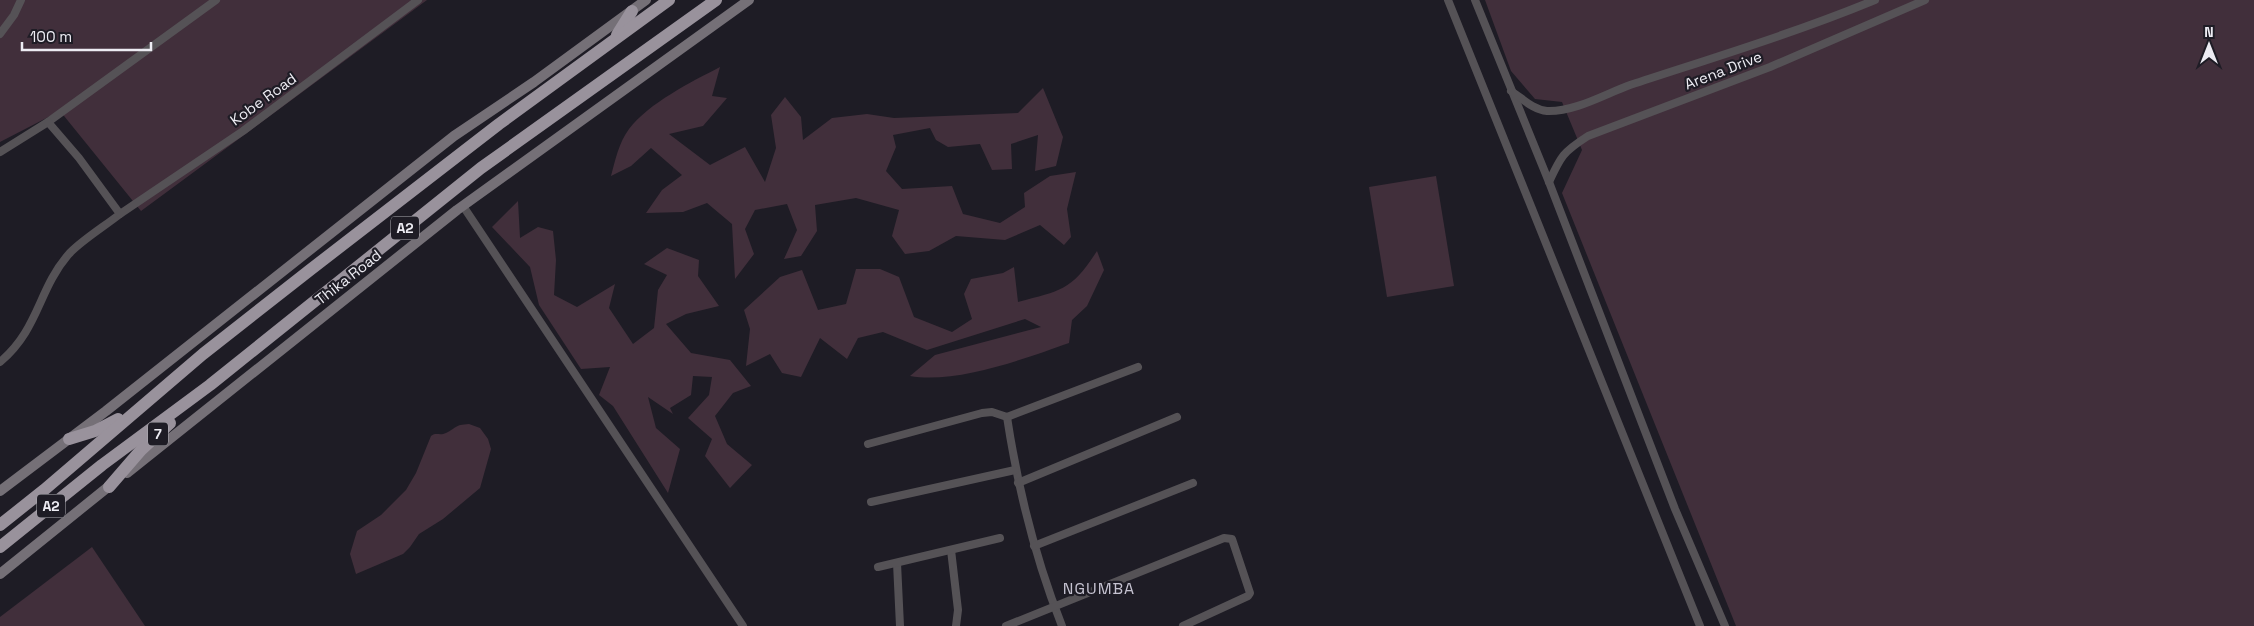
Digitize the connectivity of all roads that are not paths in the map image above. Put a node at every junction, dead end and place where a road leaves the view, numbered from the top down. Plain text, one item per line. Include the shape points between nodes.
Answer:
1 (21, 0) edge
2 (216, 0) edge
3 (418, 0) edge
4 (646, 0) edge
5 (669, 0) edge
6 (716, 0) edge
7 (749, 0) edge
8 (1448, 0) edge
9 (1475, 0) edge
10 (1874, 0) edge
11 (1925, 0) edge
12 (632, 11) junction
13 (0, 34) edge
14 (613, 41) junction
15 (1510, 90) junction
16 (48, 122) junction
17 (0, 152) edge
18 (1549, 182) junction
19 (463, 206) junction
20 (120, 214) junction
21 (0, 362) edge
22 (1138, 367) dead end
23 (210, 385) junction
24 (139, 409) junction
25 (1007, 417) junction
26 (1177, 417) dead end
27 (69, 439) junction
28 (868, 444) dead end
29 (1015, 470) junction
30 (1018, 483) junction
31 (1193, 483) dead end
32 (109, 487) junction
33 (0, 491) edge
34 (871, 502) dead end
35 (0, 525) edge
36 (1000, 538) dead end
37 (1034, 546) junction
38 (0, 547) edge
39 (951, 550) junction
40 (896, 564) junction
41 (878, 567) dead end
42 (0, 574) edge
43 (1055, 607) junction
44 (743, 626) edge
45 (900, 626) edge
46 (956, 626) edge
47 (1006, 626) edge
48 (1062, 626) edge
49 (1183, 626) edge
50 (1700, 626) edge
51 (1725, 626) edge

1 - 13 street
2 - 16 street
3 - 20 street, Kobe Road via 243,131
4 - 12 main road
5 - 14 highway, Thika Road / A2
6 - 23 highway, Thika Road / A2 via 481,168
7 - 19 main road, Thika Road
8 - 50 street
9 - 15 street
10 - 15 street, Arena Drive via 1575,106 1547,111 1533,106
11 - 18 street, Arena Drive via 1770,67 1588,136 1566,150
12 - 14 highway
12 - 27 main road via 454,136
14 - 24 highway, Thika Road / A2 via 398,202 203,354
15 - 18 street
16 - 17 street
16 - 20 street
18 - 51 street via 1675,510
19 - 32 main road, Thika Road
19 - 44 street
20 - 21 street, Kobe Road via 67,255 27,333
22 - 25 street
23 - 32 highway, 7 via 141,450
23 - 38 highway, Thika Road / A2 via 102,465
24 - 27 highway
24 - 35 highway, Thika Road / A2
25 - 28 street via 992,412 982,413
25 - 29 street
26 - 30 street
27 - 33 main road
29 - 30 street
29 - 34 street
30 - 37 street
31 - 37 street
32 - 42 main road, Thika Road
36 - 39 street
37 - 43 street
39 - 40 street
39 - 46 street via 958,610
40 - 41 street
40 - 45 street
43 - 47 street
43 - 48 street
43 - 49 street via 1224,538 1232,539 1250,593

